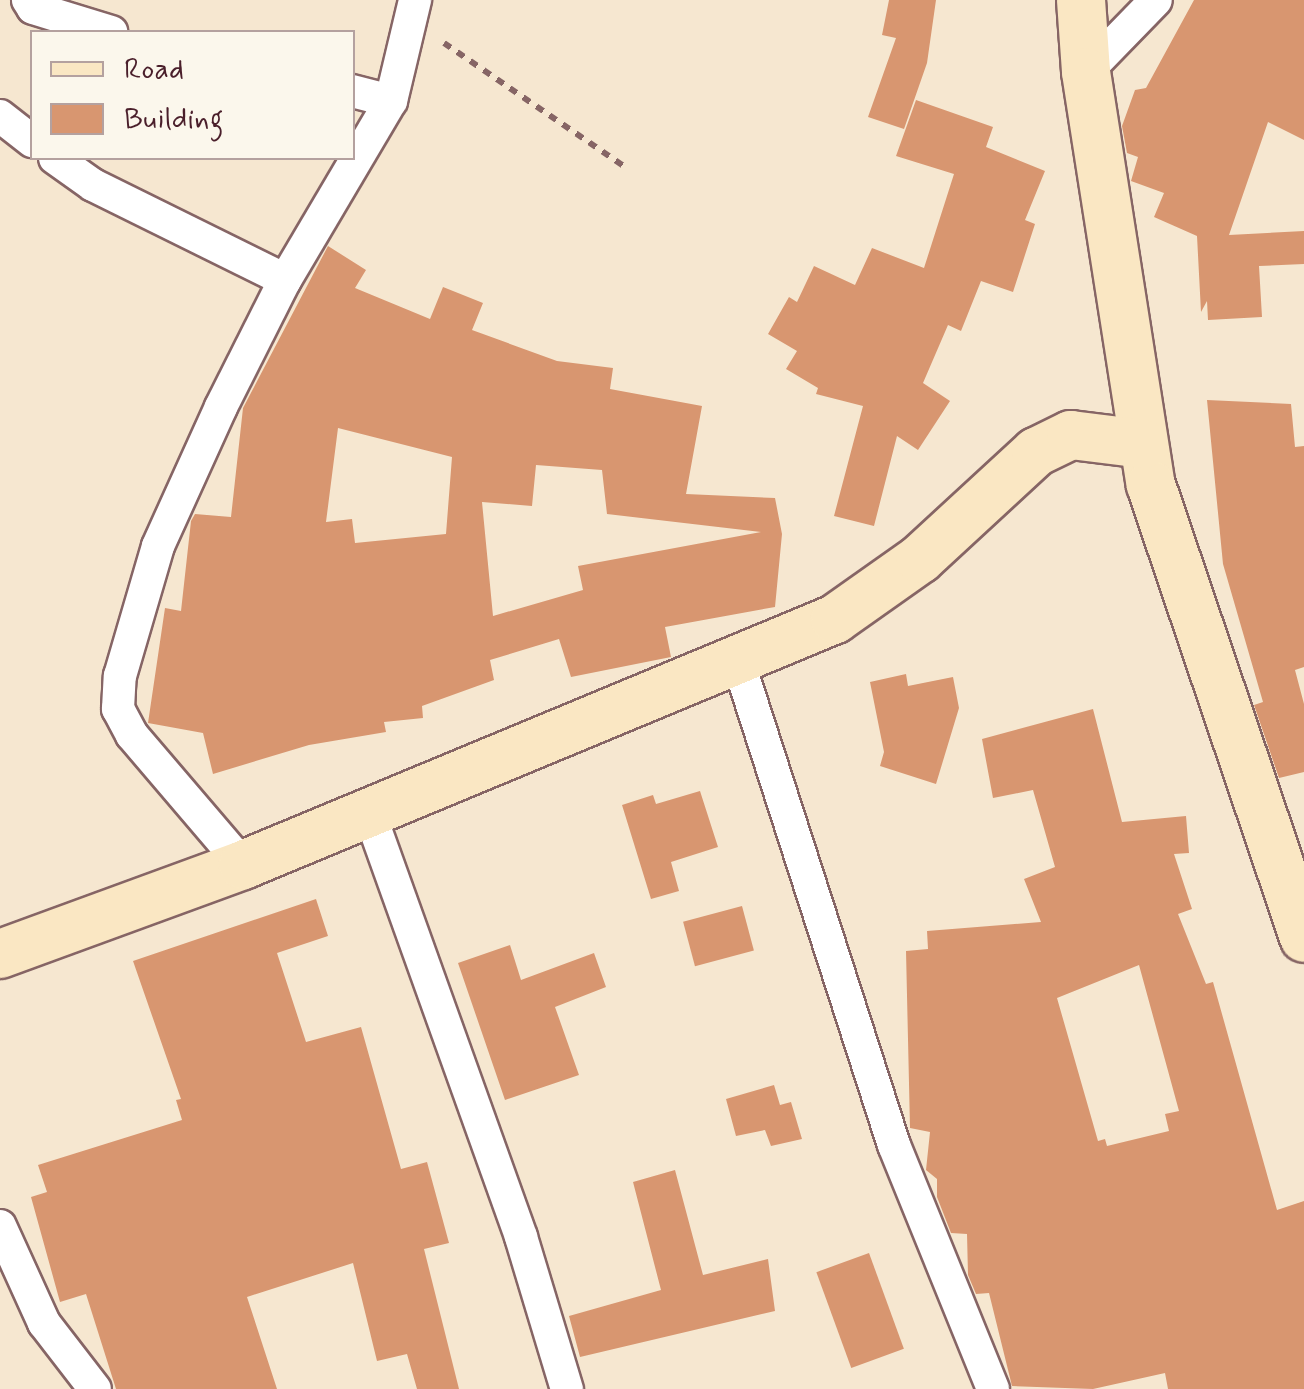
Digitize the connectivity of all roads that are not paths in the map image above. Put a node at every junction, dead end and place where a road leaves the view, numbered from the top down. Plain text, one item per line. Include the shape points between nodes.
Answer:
1 (28, 0) edge
2 (1081, 0) edge
3 (1156, 0) edge
4 (413, 10) edge
5 (104, 30) edge
6 (1086, 72) junction
7 (355, 91) edge
8 (391, 101) junction
9 (0, 116) edge
10 (30, 138) edge
11 (58, 160) edge
12 (285, 280) junction
13 (1142, 444) junction
14 (738, 661) junction
15 (370, 812) junction
16 (243, 865) junction
17 (1304, 938) edge
18 (0, 954) edge
19 (0, 1226) edge
20 (95, 1389) edge
21 (566, 1389) edge
22 (994, 1389) edge

1 - 5 street via 33,8
2 - 6 main road
3 - 6 street
4 - 8 street
6 - 13 main road
7 - 8 street
8 - 12 street
9 - 10 street
11 - 12 street via 93,185
12 - 16 street via 158,546 117,694 132,736
13 - 14 main road via 1071,435 1036,452 880,592
13 - 17 main road via 1171,551
14 - 15 main road
14 - 22 street via 894,1145
15 - 16 main road
15 - 21 street via 521,1236
16 - 18 main road
19 - 20 street via 44,1323

